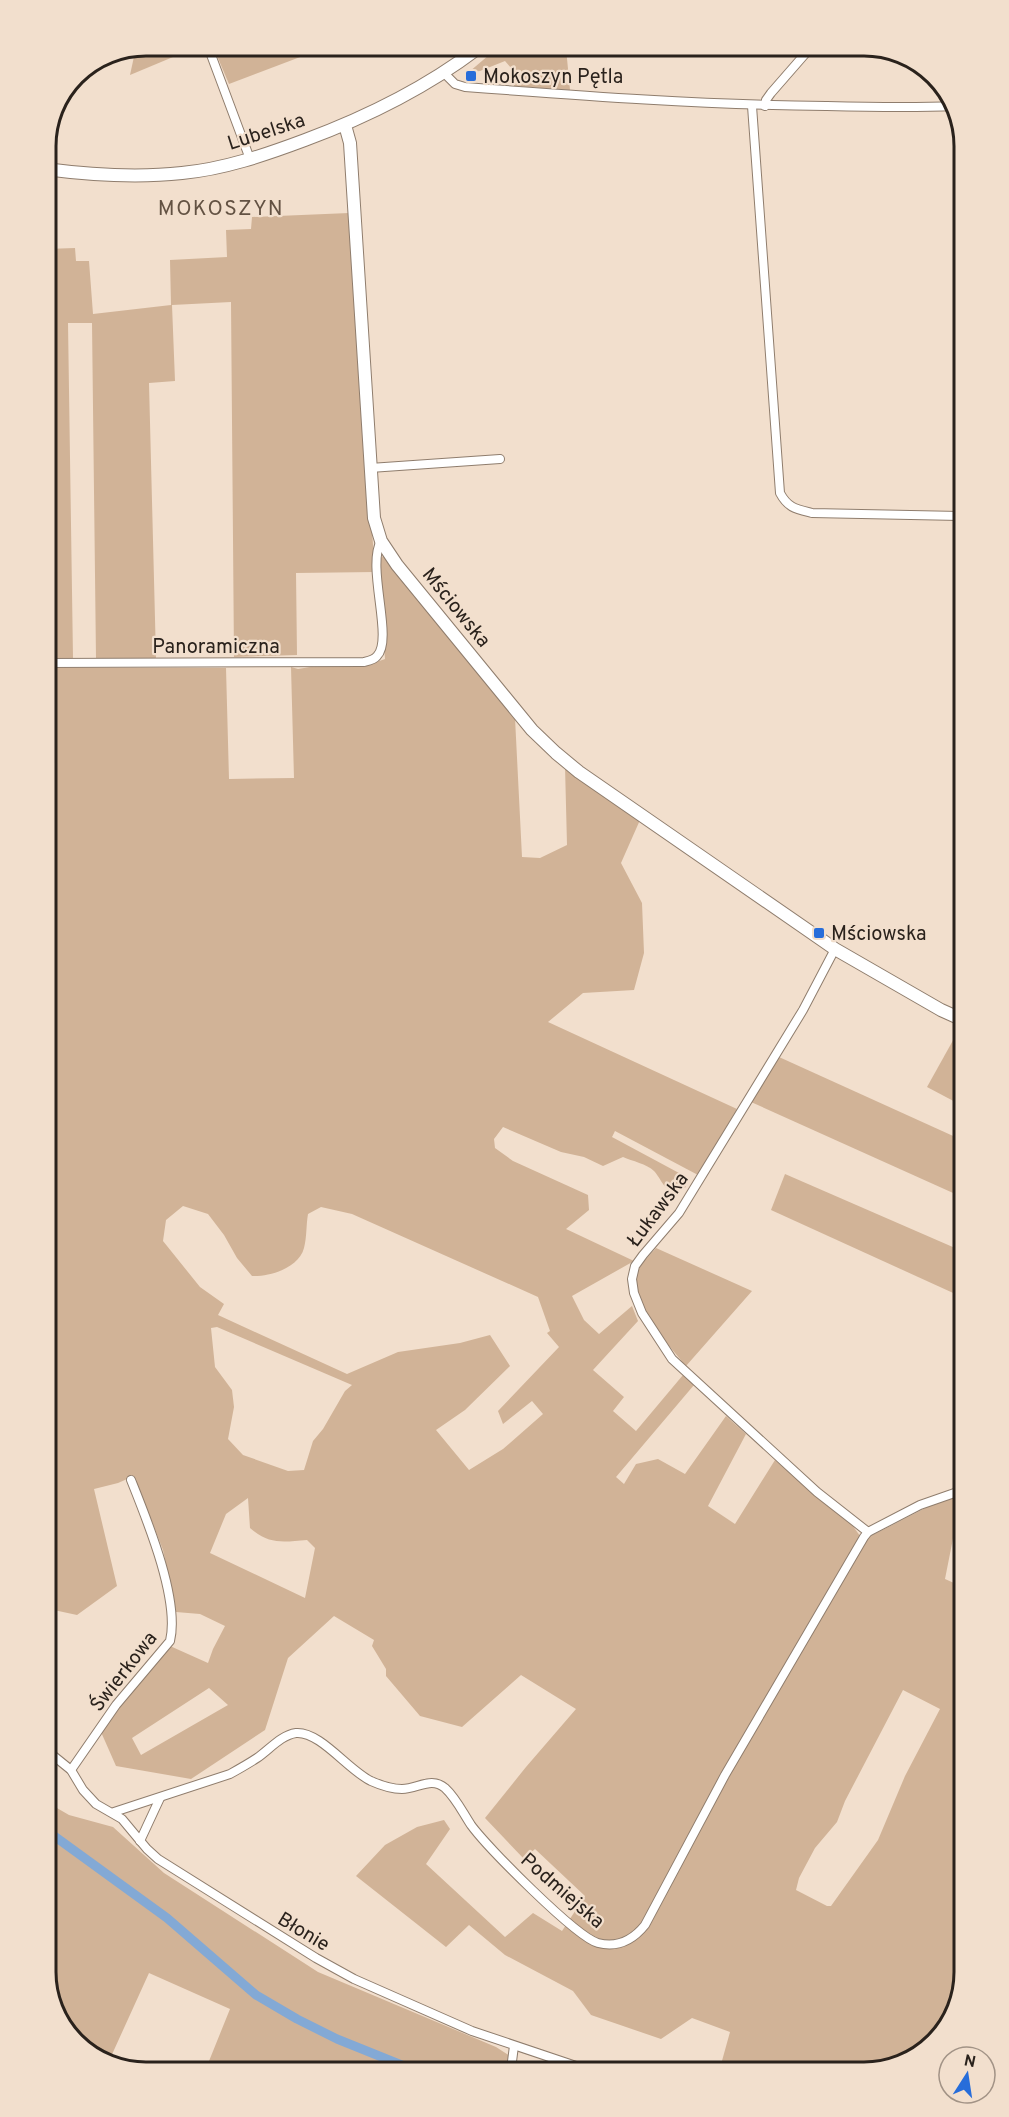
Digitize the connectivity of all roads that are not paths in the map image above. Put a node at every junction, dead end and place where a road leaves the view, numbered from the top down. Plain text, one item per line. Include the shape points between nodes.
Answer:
1 (211, 56) edge
2 (467, 56) edge
3 (803, 56) edge
4 (444, 73) junction
5 (752, 106) junction
6 (765, 106) junction
7 (944, 107) edge
8 (345, 125) junction
9 (250, 159) junction
10 (56, 170) edge
11 (500, 459) dead end
12 (370, 468) junction
13 (954, 516) edge
14 (381, 541) junction
15 (56, 663) edge
16 (835, 949) junction
17 (954, 1016) edge
18 (131, 1480) dead end
19 (954, 1493) edge
20 (868, 1532) junction
21 (56, 1757) edge
22 (70, 1770) junction
23 (160, 1798) junction
24 (114, 1812) junction
25 (140, 1841) junction
26 (514, 2046) junction
27 (512, 2062) edge
28 (562, 2062) edge

1 - 9 street
2 - 4 street, Lubelska
3 - 6 street via 771,93
4 - 5 street via 455,84 465,87
4 - 8 street, Lubelska
5 - 6 street
5 - 13 street via 780,493 785,503 812,513
6 - 7 street
8 - 9 street, Lubelska
8 - 12 street, Mściowska via 350,143
9 - 10 street, Lubelska via 166,175 110,176
11 - 12 street
12 - 14 street, Mściowska via 374,518
14 - 15 street, Panoramiczna via 375,555 381,650 378,656 364,662
14 - 16 street, Mściowska via 532,730 556,753
16 - 17 street, Mściowska
16 - 20 street, Łukawska via 803,1010 679,1213 635,1266 632,1279 642,1313 672,1359 817,1492
18 - 22 street, Świerkowa via 157,1546 172,1612 172,1635
19 - 20 street via 920,1505
20 - 23 street, Podmiejska via 725,1776 645,1925 625,1942 591,1941 547,1904 481,1836 441,1785 428,1782 404,1789 376,1783 356,1772 322,1742 304,1734 283,1738 230,1774
21 - 22 street, Błonie
22 - 24 street, Błonie via 96,1804
23 - 24 street, Podmiejska
23 - 25 street
24 - 25 street, Błonie
25 - 26 street, Błonie via 158,1859 354,1979
26 - 27 street
26 - 28 street, Błonie

